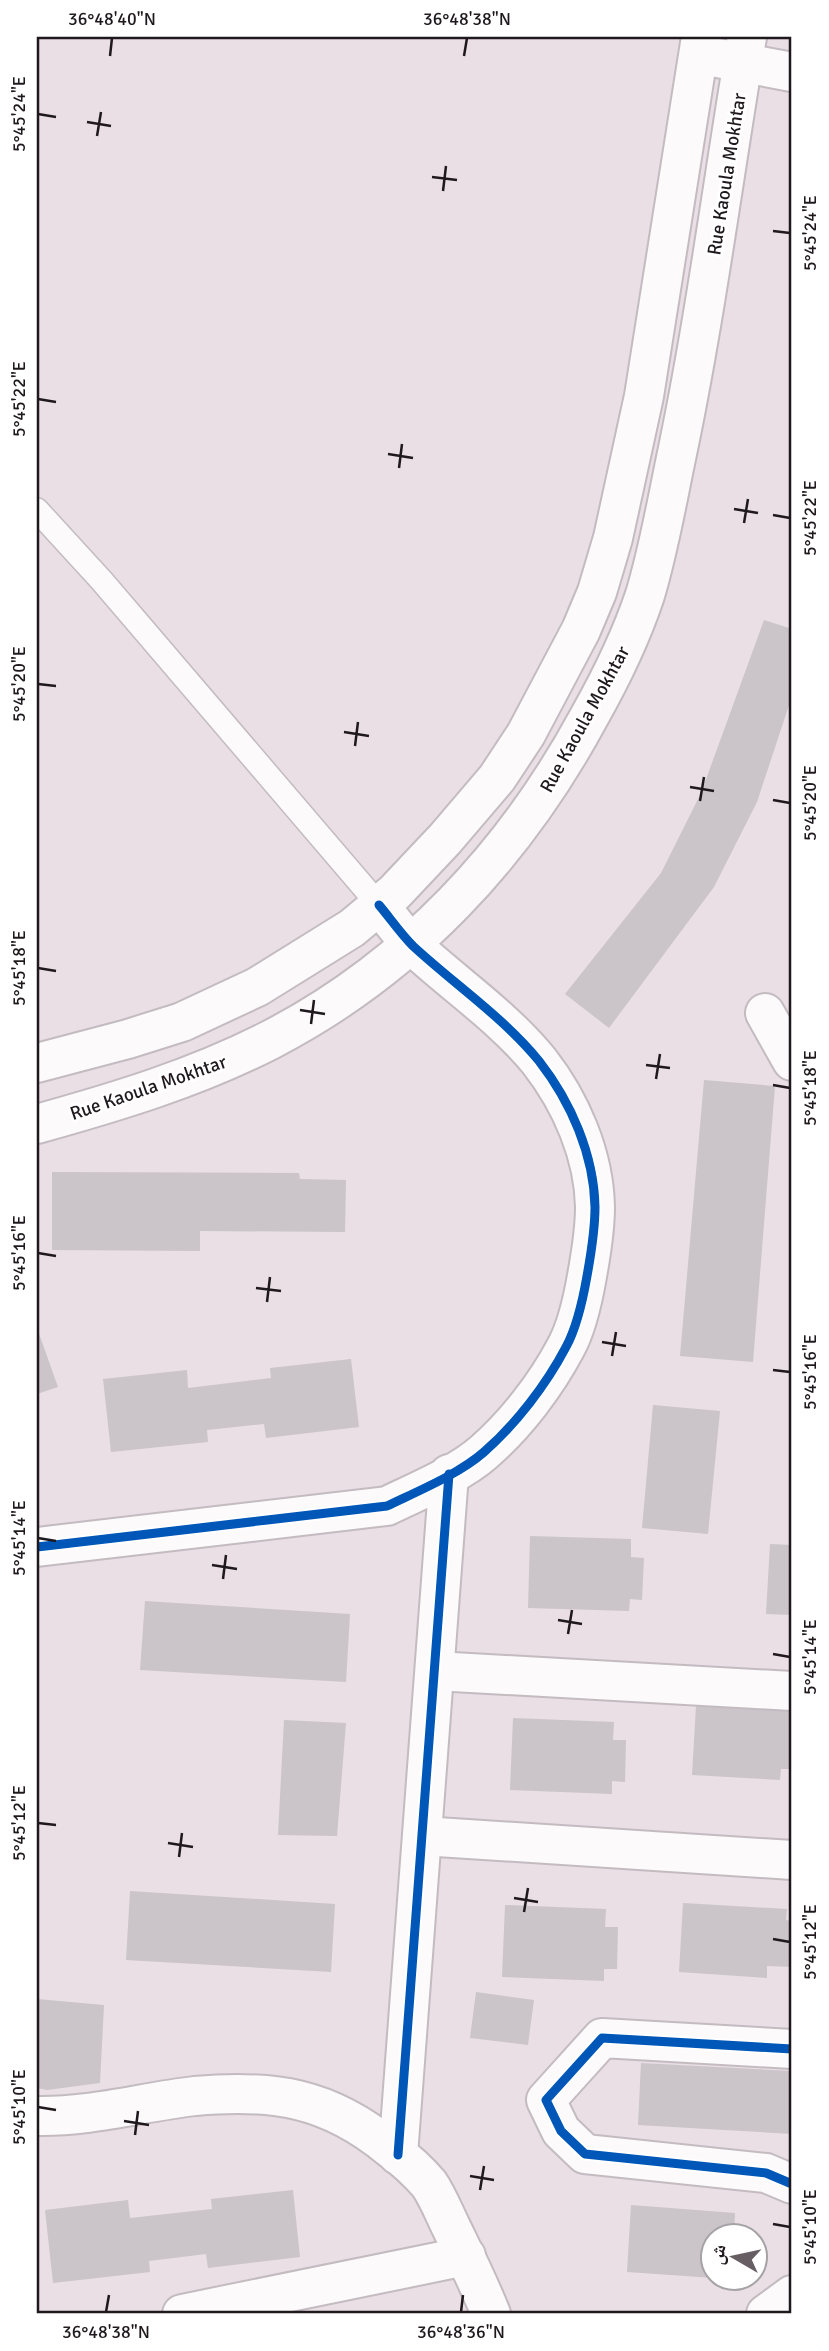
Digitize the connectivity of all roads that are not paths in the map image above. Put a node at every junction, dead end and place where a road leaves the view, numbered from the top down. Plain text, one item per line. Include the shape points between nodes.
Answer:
1 (700, 46) edge
2 (745, 50) edge
3 (792, 72) edge
4 (37, 510) edge
5 (380, 905) junction
6 (411, 944) junction
7 (765, 1013) dead end
8 (792, 1061) edge
9 (37, 1063) edge
10 (37, 1124) edge
11 (449, 1474) junction
12 (37, 1547) edge
13 (435, 1671) junction
14 (792, 1691) edge
15 (422, 1836) junction
16 (792, 1860) edge
17 (792, 2049) edge
18 (37, 2116) edge
19 (398, 2155) junction
20 (792, 2184) edge
21 (466, 2256) junction
22 (792, 2295) edge
23 (182, 2314) edge
24 (491, 2314) edge
25 (766, 2314) edge

1 - 2 street
1 - 5 street via 643,396 597,592 537,715 497,778
2 - 3 street
2 - 6 street, Rue Kaoula Mokhtar via 689,397 653,564 634,624 575,744 531,813 475,880
4 - 5 lane
5 - 6 street
5 - 9 street via 352,928 230,1001 182,1022
6 - 10 street, Rue Kaoula Mokhtar via 373,976 243,1053 192,1076
6 - 11 street via 508,1030 545,1070 578,1129 590,1163 595,1208 583,1296 567,1346 517,1417 483,1453
7 - 8 street
11 - 12 street via 387,1506
11 - 13 street
13 - 14 street
13 - 15 street
15 - 16 street
15 - 19 street
17 - 20 street via 601,2038 547,2100 561,2131 585,2154 766,2173
18 - 19 street via 88,2114 192,2097 262,2094 299,2099 336,2112 367,2129
19 - 21 street via 429,2185
21 - 23 street
21 - 24 street
22 - 25 street

